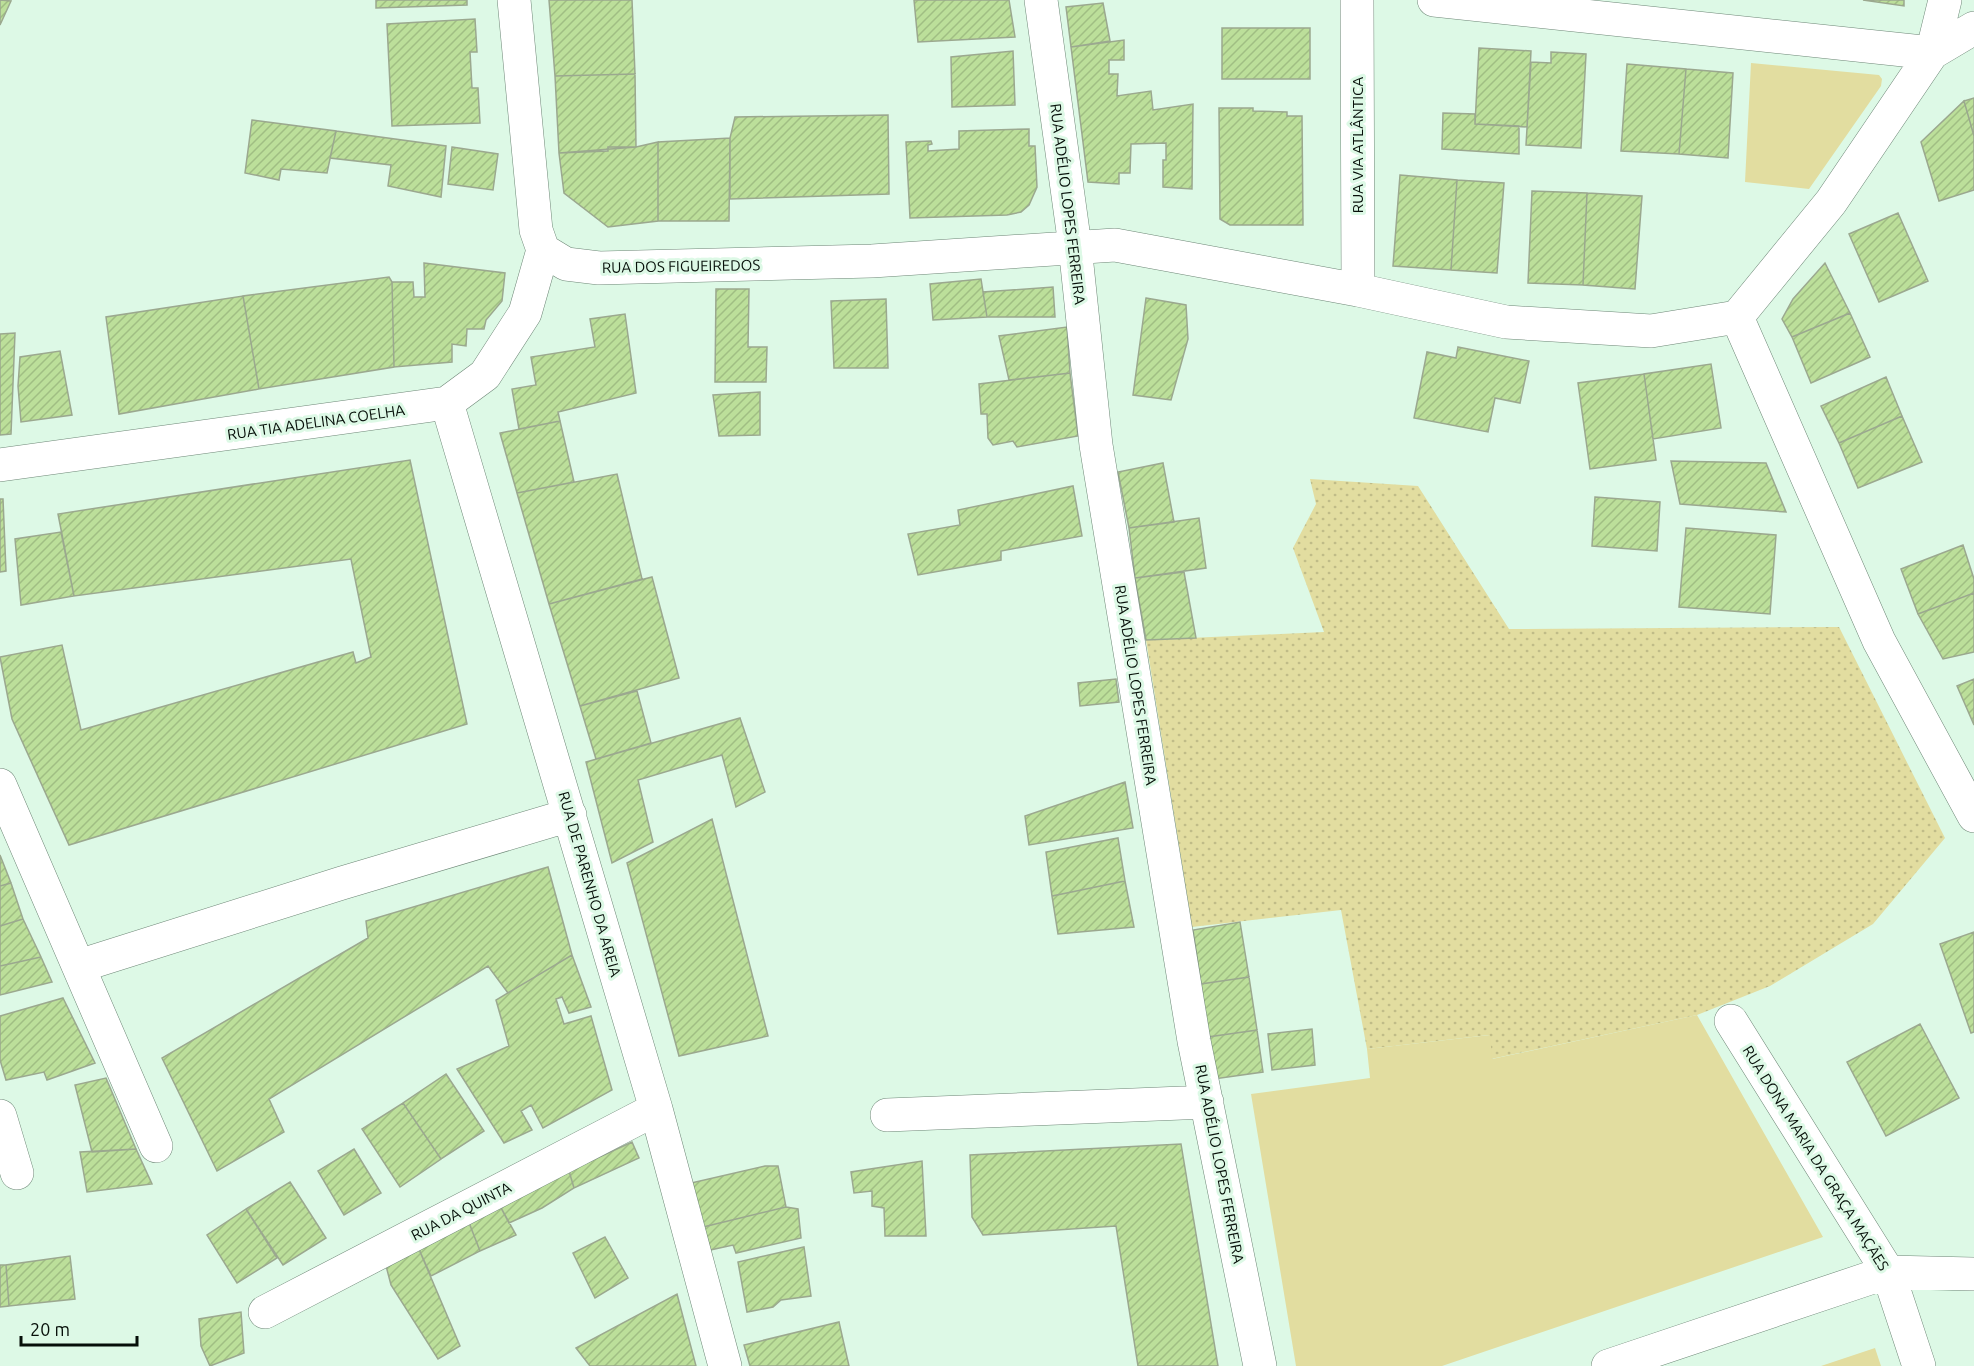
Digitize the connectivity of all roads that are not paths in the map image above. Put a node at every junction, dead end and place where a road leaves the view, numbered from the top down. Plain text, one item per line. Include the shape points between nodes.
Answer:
1 (514, 0) edge
2 (1041, 0) edge
3 (1357, 0) edge
4 (1434, 0) edge
5 (1945, 0) edge
6 (1974, 28) edge
7 (1932, 54) junction
8 (1075, 246) junction
9 (543, 250) junction
10 (1358, 290) junction
11 (1737, 317) junction
12 (447, 404) junction
13 (0, 465) edge
14 (0, 785) edge
15 (570, 815) junction
16 (1974, 816) edge
17 (79, 966) junction
18 (1731, 1021) dead end
19 (1208, 1102) junction
20 (656, 1109) junction
21 (887, 1115) dead end
22 (0, 1116) edge
23 (156, 1146) dead end
24 (17, 1173) dead end
25 (1888, 1272) junction
26 (1974, 1274) edge
27 (265, 1312) dead end
28 (725, 1366) edge
29 (1260, 1366) edge
30 (1608, 1366) edge
31 (1919, 1366) edge

1 - 9 street via 536,230
2 - 8 street, RUA ADÉLIO LOPES FERREIRA
3 - 10 street, RUA VIA ATLÂNTICA
4 - 7 street
5 - 7 street
6 - 7 street
7 - 11 street via 1831,202
8 - 9 street, RUA DOS FIGUEIREDOS via 872,261 599,268 566,264
8 - 10 street, RUA DOS FIGUEIREDOS via 1115,244
8 - 19 street, RUA ADÉLIO LOPES FERREIRA via 1096,445 1194,1041
9 - 12 street, RUA TIA ADELINA COELHA via 525,313 485,375
10 - 11 street, RUA DOS FIGUEIREDOS via 1506,322 1651,331
11 - 16 street via 1879,641
12 - 13 street, RUA TIA ADELINA COELHA
12 - 15 street, RUA DE PARENHO DA AREIA
14 - 17 street
15 - 17 street
15 - 20 street, RUA DE PARENHO DA AREIA
17 - 23 street
18 - 25 street, RUA DONA MARIA DA GRAÇA MAÇÃES
19 - 21 street
19 - 29 street, RUA ADÉLIO LOPES FERREIRA
20 - 27 street, RUA DA QUINTA
20 - 28 street, RUA DE PARENHO DA AREIA
22 - 24 street
25 - 26 street
25 - 30 street
25 - 31 street, RUA DONA MARIA DA GRAÇA MAÇÃES

